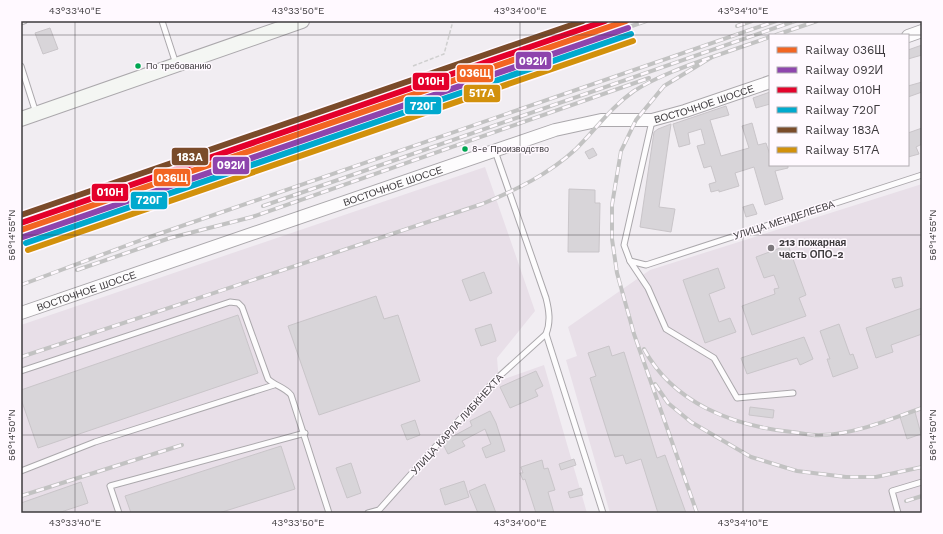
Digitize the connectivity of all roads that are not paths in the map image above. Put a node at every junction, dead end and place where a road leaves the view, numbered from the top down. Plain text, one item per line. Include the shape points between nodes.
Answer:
1 (24, 21) edge
2 (162, 21) edge
3 (302, 21) edge
4 (21, 22) edge
5 (278, 25) edge
6 (922, 31) edge
7 (909, 36) edge
8 (176, 64) junction
9 (21, 66) edge
10 (769, 82) edge
11 (36, 113) junction
12 (21, 118) edge
13 (652, 120) junction
14 (495, 151) junction
15 (922, 175) edge
16 (630, 261) junction
17 (21, 313) edge
18 (546, 334) junction
19 (21, 371) edge
20 (274, 385) junction
21 (793, 393) dead end
22 (305, 433) junction
23 (21, 471) edge
24 (922, 482) edge
25 (119, 513) edge
26 (329, 513) edge
27 (368, 513) edge
28 (603, 513) edge
29 (898, 513) edge

1 - 4 lane
2 - 8 lane
3 - 5 main road
5 - 8 main road
6 - 7 street
8 - 11 main road
9 - 11 lane
10 - 13 street, ВОСТОЧНОЕ ШОССЕ
11 - 12 main road
13 - 14 street, ВОСТОЧНОЕ ШОССЕ via 601,120 575,125
13 - 16 lane via 624,245
14 - 17 street, ВОСТОЧНОЕ ШОССЕ
14 - 18 lane via 548,305 549,321
15 - 16 lane, УЛИЦА МЕНДЕЛЕЕВА via 646,264
16 - 21 lane via 648,288 666,329 714,358 737,398
18 - 27 lane, УЛИЦА КАРЛА ЛИБКНЕХТА via 494,381 379,510
18 - 28 lane
19 - 20 lane via 230,302 242,306 268,379
20 - 22 lane via 287,390 291,395
20 - 23 lane via 95,442
22 - 25 lane via 110,486
22 - 26 lane
24 - 29 lane via 892,492

